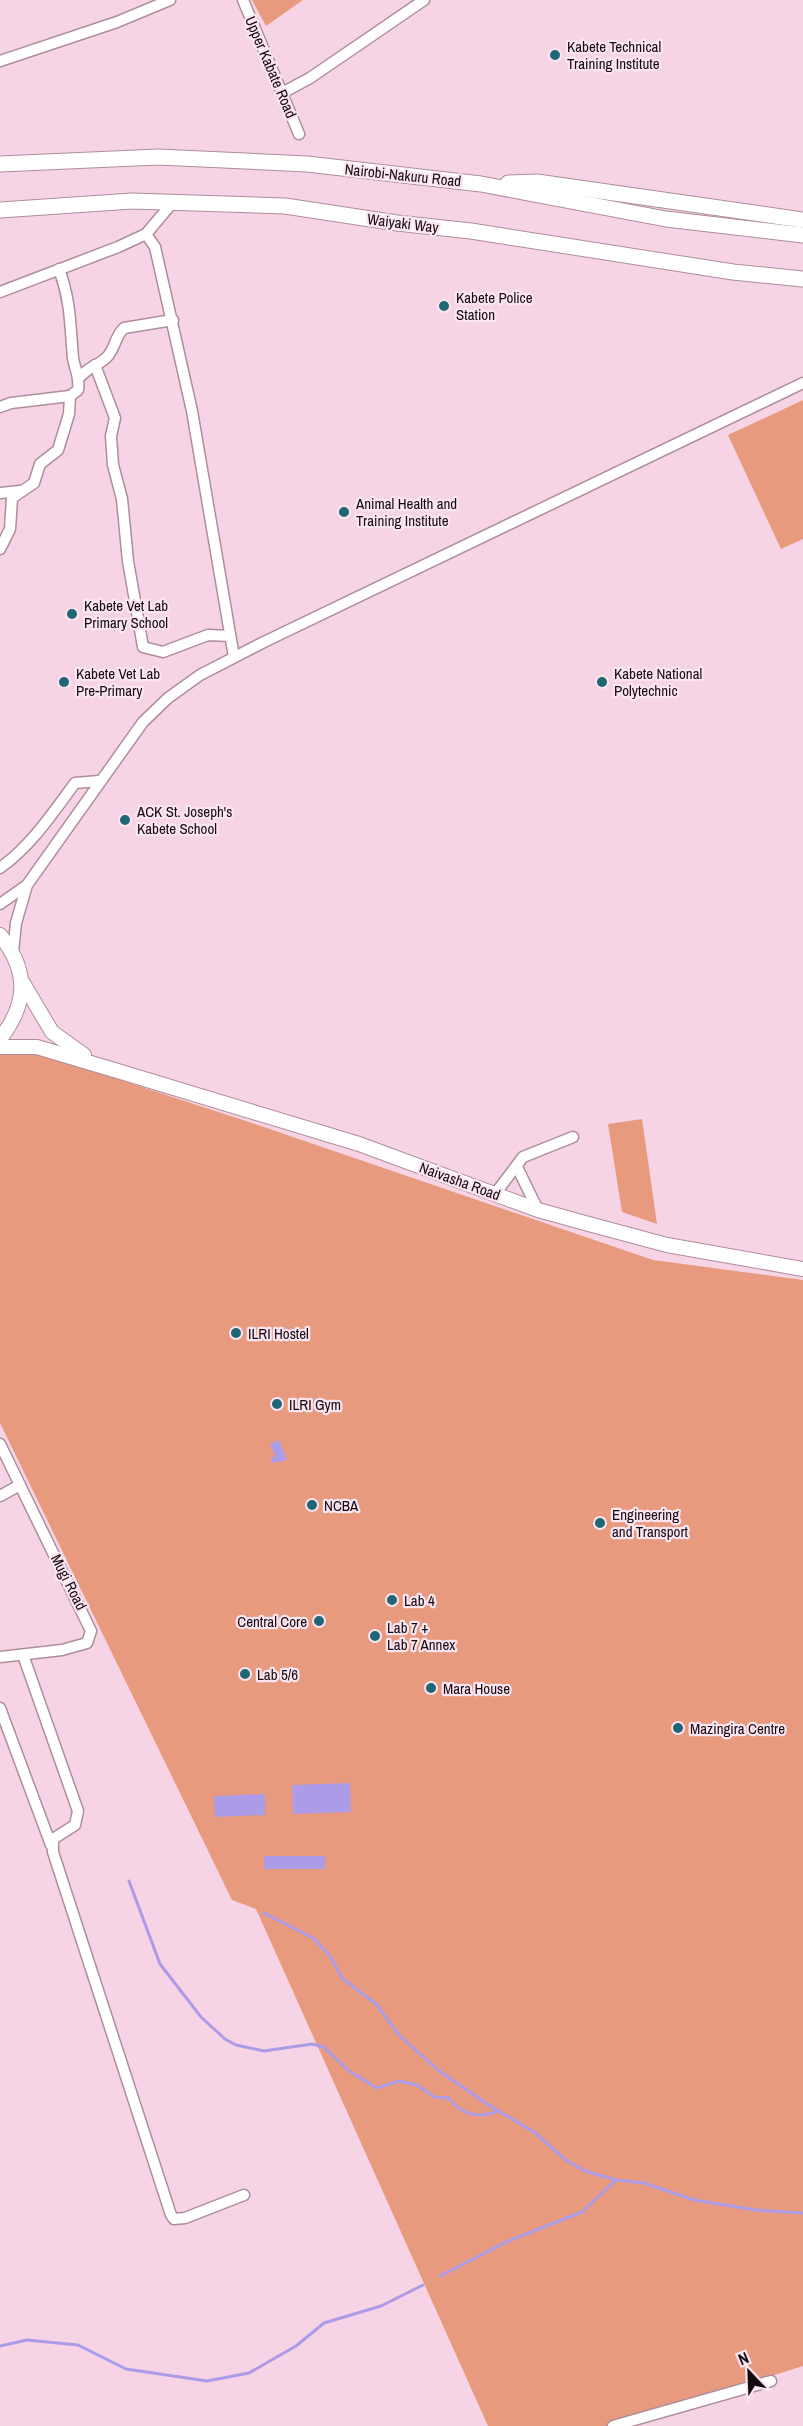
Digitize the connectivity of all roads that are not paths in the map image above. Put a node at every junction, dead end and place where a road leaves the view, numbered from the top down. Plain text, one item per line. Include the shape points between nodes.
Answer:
1 (170, 0) edge
2 (243, 0) edge
3 (424, 0) edge
4 (0, 61) edge
5 (282, 93) junction
6 (299, 134) dead end
7 (0, 164) edge
8 (481, 183) junction
9 (174, 201) junction
10 (0, 210) edge
11 (803, 220) edge
12 (146, 234) junction
13 (803, 236) edge
14 (58, 269) junction
15 (803, 279) edge
16 (0, 292) edge
17 (173, 320) junction
18 (95, 365) junction
19 (80, 377) junction
20 (803, 383) edge
21 (70, 396) junction
22 (0, 407) edge
23 (20, 491) junction
24 (0, 493) edge
25 (0, 549) edge
26 (230, 636) junction
27 (234, 657) junction
28 (99, 782) junction
29 (0, 868) edge
30 (27, 885) junction
31 (0, 904) edge
32 (0, 935) edge
33 (13, 952) junction
34 (23, 983) junction
35 (0, 1039) edge
36 (0, 1047) edge
37 (122, 1072) junction
38 (573, 1137) dead end
39 (517, 1167) junction
40 (495, 1194) junction
41 (538, 1210) junction
42 (803, 1269) edge
43 (0, 1444) edge
44 (20, 1485) junction
45 (0, 1496) edge
46 (23, 1655) junction
47 (0, 1657) edge
48 (0, 1708) edge
49 (51, 1845) junction
50 (244, 2194) dead end
51 (771, 2381) dead end
52 (613, 2426) edge

1 - 4 street
2 - 5 street, Upper Kabate Road
3 - 5 street
5 - 6 street, Upper Kabate Road
7 - 8 highway, Nairobi-Nakuru Road via 158,157 242,160
8 - 11 highway via 537,182
8 - 13 highway, Nairobi-Nakuru Road via 666,219
9 - 10 highway, Waiyaki Way
9 - 12 street
9 - 15 highway, Waiyaki Way via 285,206
12 - 14 street
12 - 17 street via 155,247
14 - 16 street
14 - 19 street via 68,293 73,360
17 - 18 street via 124,328 109,356
17 - 26 street
18 - 19 street
18 - 26 street via 115,418 111,436 113,465 122,499 143,647 163,652 208,635
19 - 21 street via 78,390
20 - 27 street
21 - 22 street
21 - 23 street via 58,450 40,464 34,483
23 - 24 street
23 - 25 street via 12,498 10,530
26 - 27 street
27 - 28 street via 168,698 143,722
28 - 29 street via 75,783 38,833
28 - 30 street
30 - 31 street
30 - 33 street
32 - 33 main road, Naivasha Road
33 - 34 main road, Naivasha Road
34 - 35 main road via 18,1010
34 - 37 main road, Naivasha Road via 52,1032 65,1044
36 - 37 main road, Naivasha Road via 38,1047
37 - 40 main road, Naivasha Road via 359,1144
38 - 39 street via 523,1157
39 - 40 street
39 - 41 street
40 - 41 main road, Naivasha Road
41 - 42 main road, Naivasha Road via 667,1245
43 - 44 street, Mugi Road
44 - 45 street
44 - 46 street, Mugi Road via 92,1631 87,1643
46 - 47 street, Mugi Road
46 - 49 street via 78,1810 75,1825 58,1835
48 - 49 street
49 - 50 street via 171,2215 174,2219 185,2218
51 - 52 street

